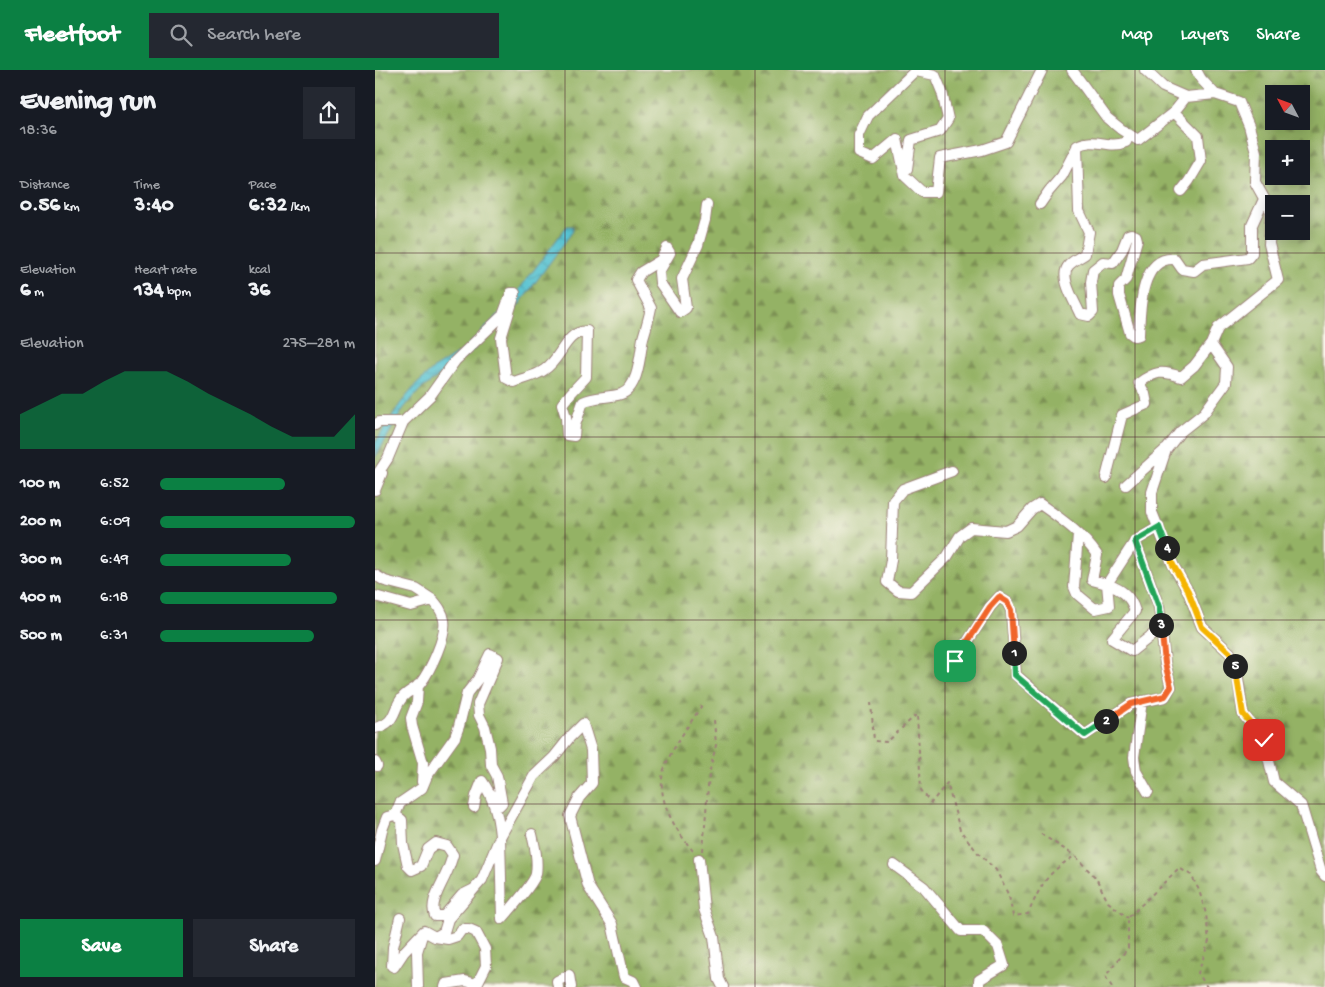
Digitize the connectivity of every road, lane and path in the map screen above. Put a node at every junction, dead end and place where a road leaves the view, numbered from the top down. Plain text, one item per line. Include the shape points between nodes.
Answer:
1 (916, 70) edge
2 (1043, 70) edge
3 (1072, 70) edge
4 (1145, 70) edge
5 (1196, 70) edge
6 (1215, 94) junction
7 (1186, 97) junction
8 (1174, 112) junction
9 (1129, 135) junction
10 (1077, 146) junction
11 (905, 176) junction
12 (1181, 191) dead end
13 (1264, 199) junction
14 (1041, 204) dead end
15 (707, 205) dead end
16 (1211, 344) junction
17 (403, 422) junction
18 (375, 425) edge
19 (1166, 450) junction
20 (388, 458) junction
21 (952, 471) dead end
22 (375, 478) edge
23 (1106, 478) dead end
24 (1126, 485) dead end
25 (375, 490) edge
26 (1159, 527) junction
27 (1077, 534) junction
28 (1135, 541) junction
29 (375, 575) edge
30 (1107, 584) junction
31 (375, 596) edge
32 (433, 600) junction
33 (1161, 628) junction
34 (955, 661) dead end
35 (418, 685) junction
36 (1142, 701) junction
37 (871, 702) dead end
38 (702, 705) dead end
39 (714, 720) dead end
40 (375, 728) edge
41 (422, 788) junction
42 (1148, 792) dead end
43 (490, 793) junction
44 (474, 807) dead end
45 (395, 815) junction
46 (532, 834) dead end
47 (1041, 834) dead end
48 (500, 837) junction
49 (1075, 856) junction
50 (699, 860) junction
51 (375, 862) edge
52 (895, 865) dead end
53 (1325, 876) edge
54 (474, 889) junction
55 (401, 918) dead end
56 (1128, 918) junction
57 (424, 931) junction
58 (435, 937) junction
59 (477, 986) edge
60 (419, 987) edge
61 (445, 987) edge
62 (558, 987) edge
63 (571, 987) edge
64 (636, 987) edge
65 (723, 987) edge
66 (979, 987) edge
67 (1112, 987) edge
68 (1207, 987) edge

1 - 11 street via 935,75 948,119 940,132 911,140
1 - 11 street via 868,116 859,135 859,153 873,159 897,140
2 - 11 street via 1006,142 940,158 936,192 922,192
3 - 9 street via 1107,118
4 - 7 street via 1163,87
5 - 6 street
6 - 7 street
6 - 13 street via 1239,102 1256,152 1255,182
7 - 8 street
8 - 9 street via 1138,140
8 - 12 street via 1198,136 1201,161
9 - 10 street via 1126,142 1117,146 1087,141
10 - 13 street via 1079,211 1089,232 1085,254 1067,266 1065,282 1080,314 1089,316 1093,312 1093,270 1103,262 1113,263 1128,234 1136,236 1127,279 1119,286 1130,333 1134,336 1139,335 1146,281 1156,265 1166,259 1175,259 1182,269 1194,271 1203,264 1248,258 1253,225
10 - 14 street via 1062,176
13 - 16 street via 1271,211 1269,244 1278,280 1218,328
15 - 17 street via 697,245 682,279 686,308 680,312 660,283 659,272 670,253 667,248 661,260 641,272 636,280 651,308 635,378 623,394 590,398 583,402 574,436 567,435 562,404 586,377 587,331 580,331 570,338 546,370 514,382 506,378 501,338 515,293 511,293 503,315 455,360 430,396
16 - 19 street via 1227,367 1226,383 1204,413 1180,432
16 - 23 street via 1181,377 1167,372 1155,373 1139,383 1147,404 1122,414
17 - 18 street via 379,422
17 - 20 street
19 - 24 street
19 - 26 street via 1152,492 1152,512
20 - 22 street
20 - 25 street
21 - 27 street via 903,489 893,501 887,582 898,591 911,592 947,557 960,536 971,528 1007,531 1040,504
26 - 28 street
26 - 53 street via 1202,627 1230,653 1237,671 1243,714 1264,740 1273,782 1301,806
27 - 30 street via 1097,555 1092,580
27 - 30 street via 1074,587 1077,594 1095,609 1109,606
28 - 30 street
28 - 33 street via 1159,607
29 - 32 street via 416,589
30 - 33 street via 1131,599 1135,611 1112,639 1132,651
31 - 32 street via 411,606
32 - 35 street via 445,620 442,638 429,672
33 - 36 street via 1171,687 1165,696
34 - 36 street via 999,597 1011,610 1015,675 1085,735 1131,704
35 - 40 street via 401,698 394,716 382,727
35 - 41 street via 417,702 411,718 423,763
36 - 42 street via 1134,757 1136,771
37 - 49 path via 874,741 887,742 917,714 921,790 931,803 947,783 961,830 995,870 1009,896 1013,916 1028,914 1041,885 1058,866
38 - 50 path via 667,760 662,778 664,801 675,828
39 - 50 path via 716,744 709,774 703,851
41 - 43 street via 455,737 467,692 478,680 490,654 498,658 478,704 490,748 491,765 497,776 502,803 499,806
41 - 45 street via 400,802
43 - 44 street via 482,781
43 - 48 street via 498,814
45 - 51 street via 387,817 381,830
45 - 54 street via 402,820 403,844 412,870 421,866 429,849 437,843 447,846 453,855 437,890 433,908 435,916 444,916 462,895
46 - 48 street via 537,857 535,876 502,919
47 - 49 path
48 - 54 street via 482,880
48 - 64 street via 534,776 583,724 591,750 592,783 570,816 588,886 612,924 624,977 633,981
49 - 56 path via 1096,878 1108,902
50 - 65 street via 704,909 714,936 719,979
52 - 66 street via 924,887 961,930 983,931 998,946 1003,965 979,980
54 - 58 street via 448,919 444,932
55 - 57 street via 393,947 392,966
56 - 67 path via 1128,948 1106,978
56 - 68 path via 1179,868 1191,875 1206,914 1209,941 1198,973
57 - 58 street
57 - 60 street via 417,952
58 - 59 street via 448,939 457,936 461,928 476,932 485,949 486,966
59 - 61 street via 465,981 446,984
62 - 63 street via 557,981 569,976

